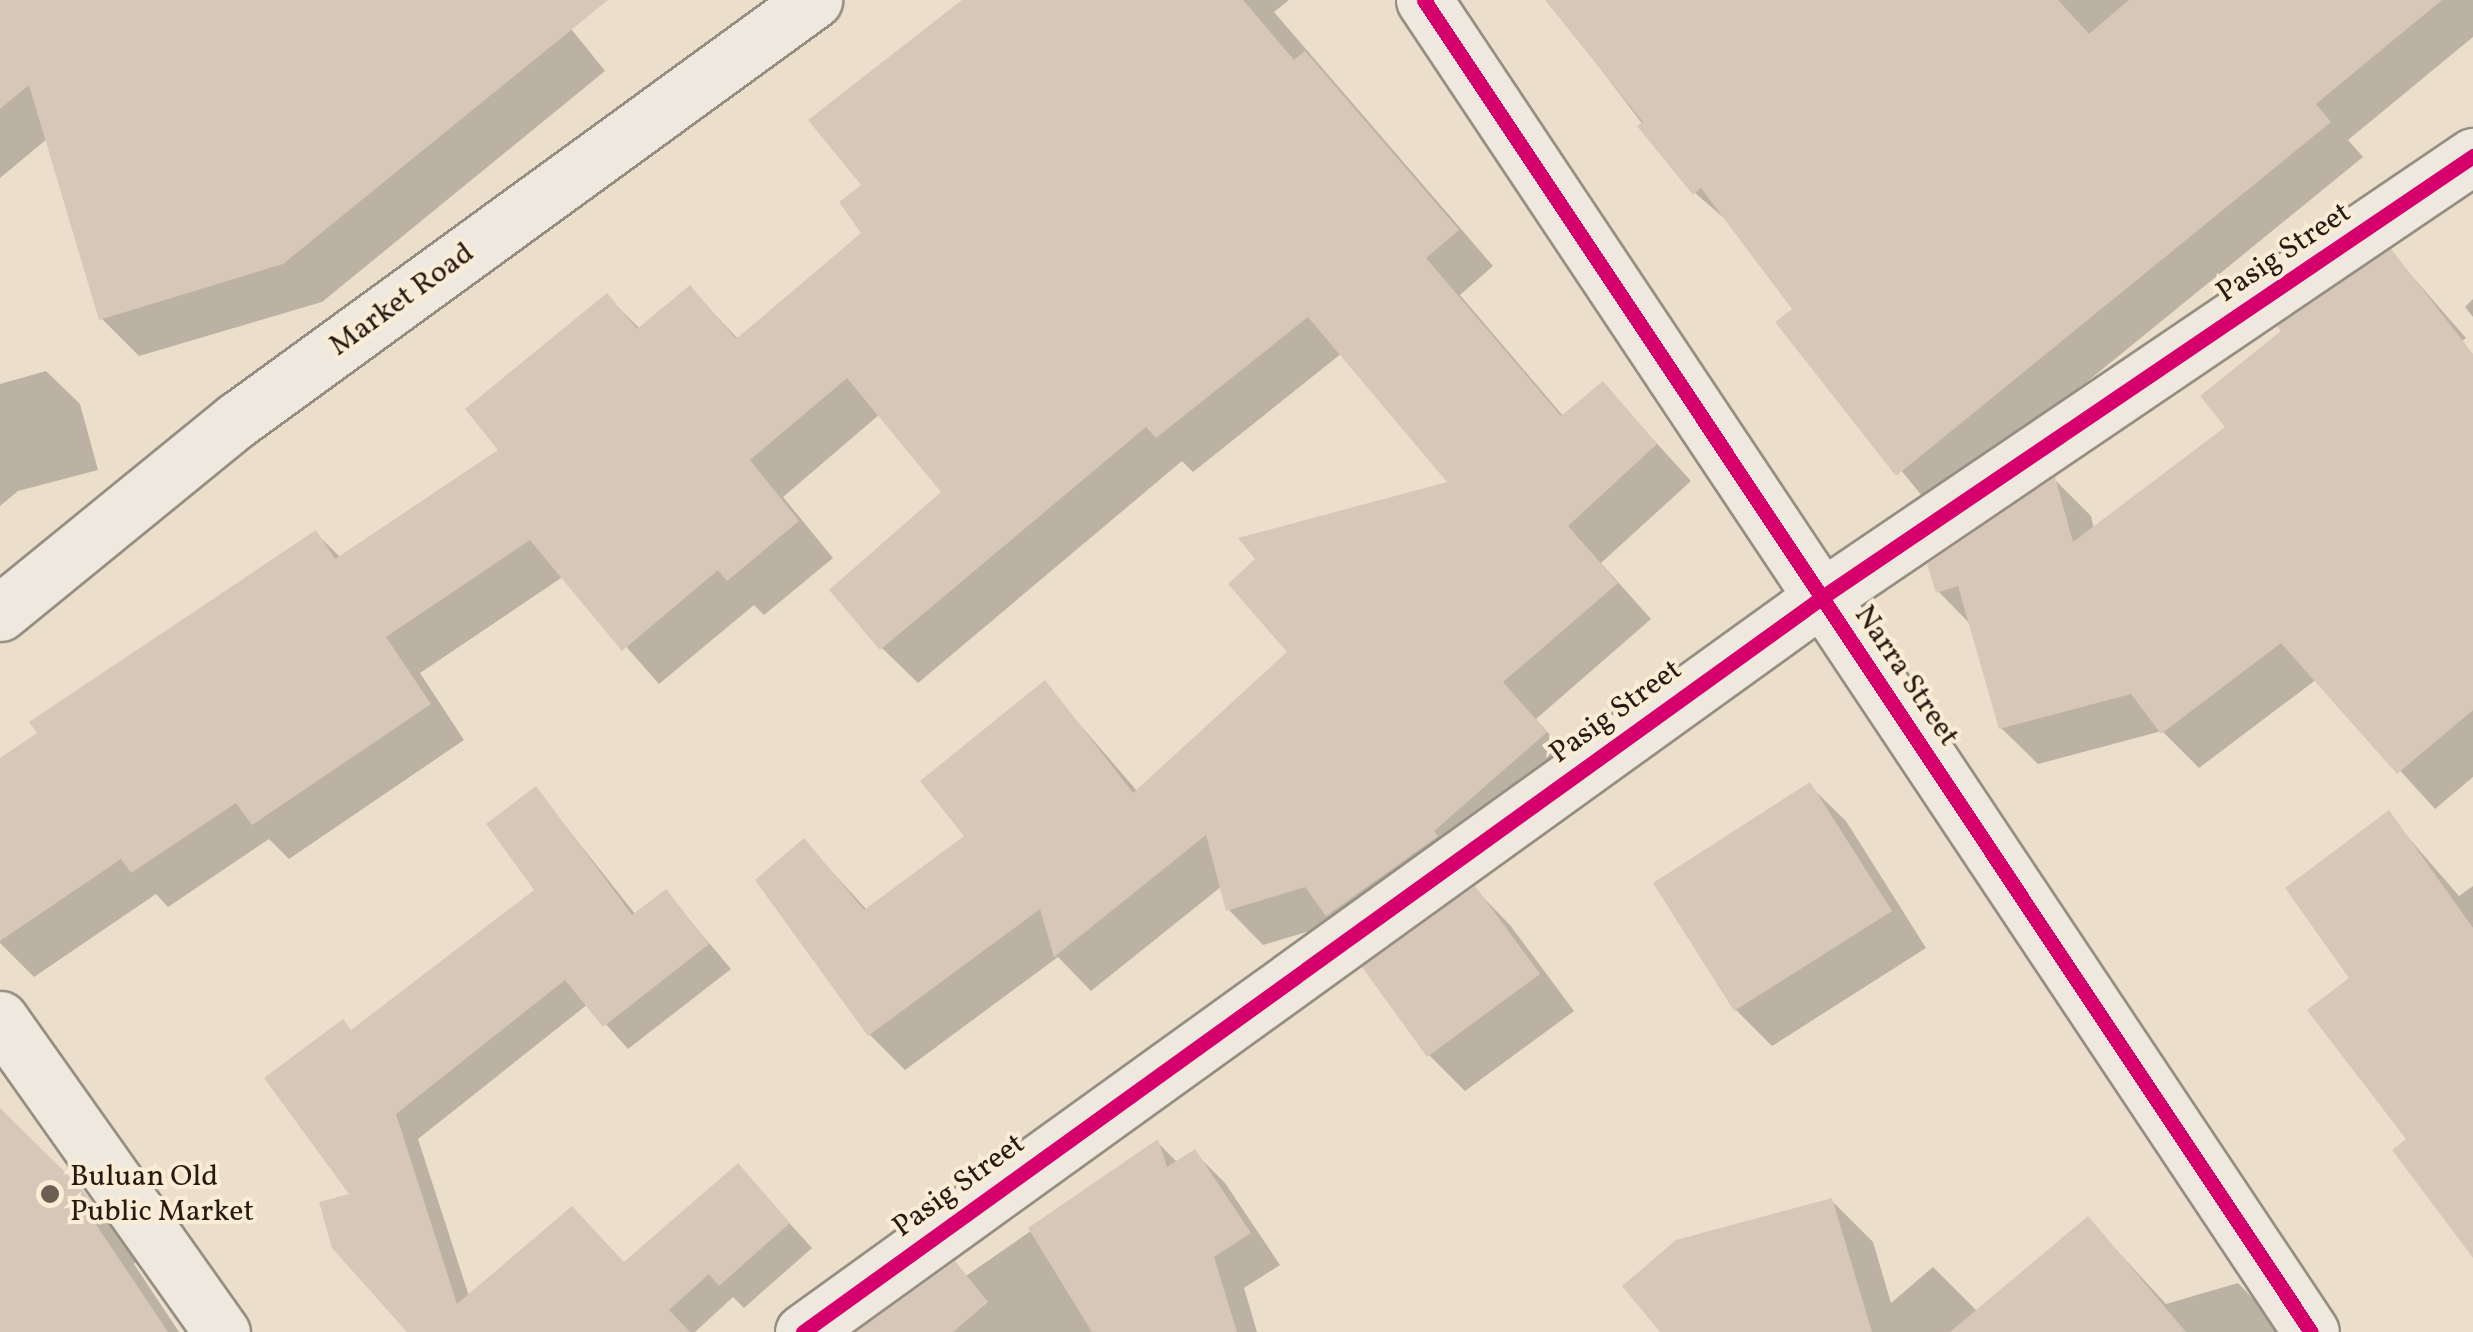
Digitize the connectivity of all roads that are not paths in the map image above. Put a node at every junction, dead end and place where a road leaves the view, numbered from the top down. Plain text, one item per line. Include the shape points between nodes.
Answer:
1 (814, 0) edge
2 (1424, 0) edge
3 (2473, 156) edge
4 (1821, 598) junction
5 (0, 613) edge
6 (0, 1019) edge
7 (222, 1332) edge
8 (804, 1332) edge
9 (2311, 1332) edge

1 - 5 street, Market Road via 237,420
2 - 4 street, Narra Street
3 - 4 street, Pasig Street
4 - 8 street, Pasig Street
4 - 9 street, Narra Street
6 - 7 street

